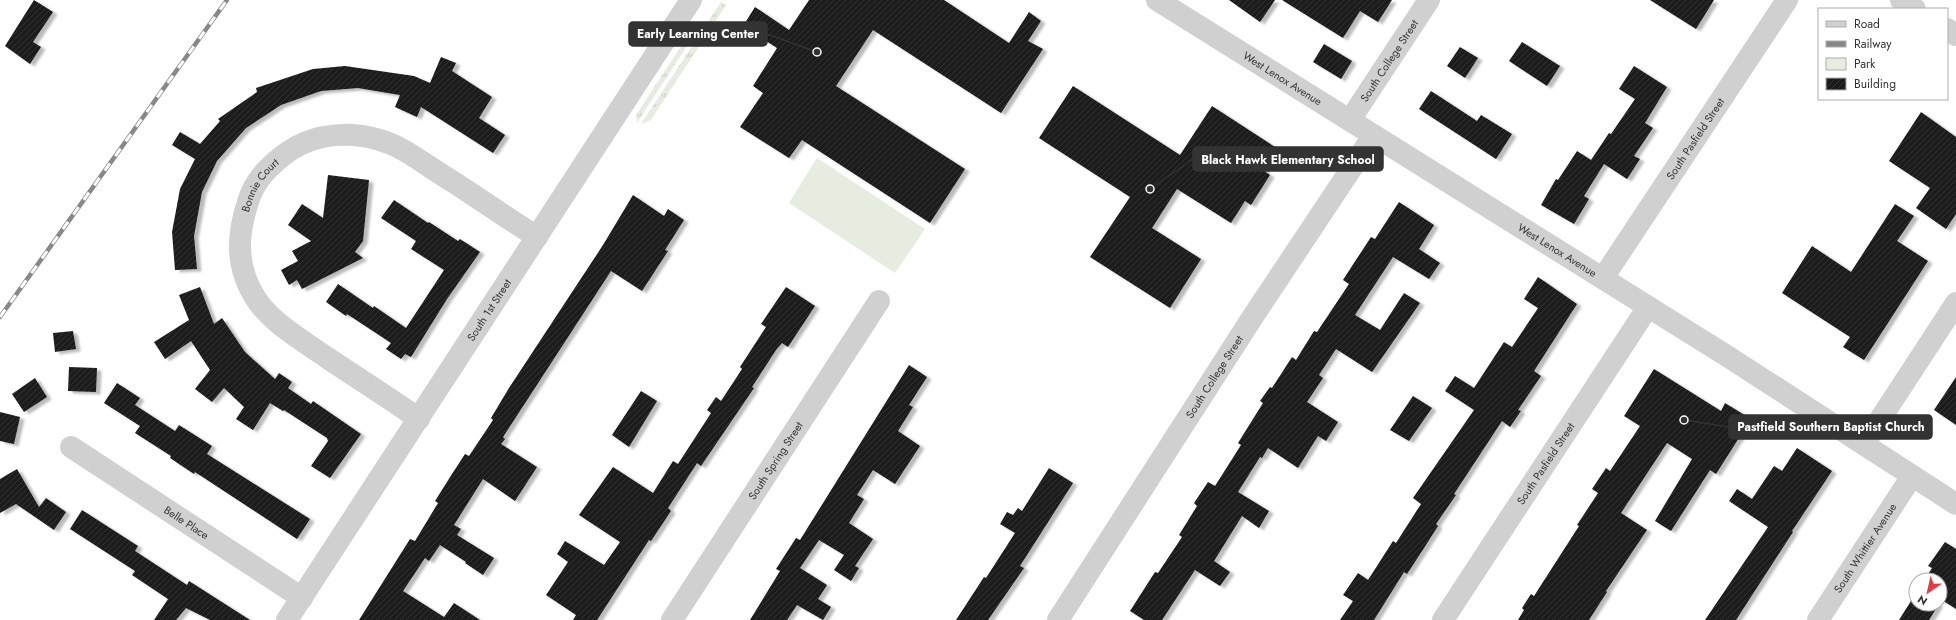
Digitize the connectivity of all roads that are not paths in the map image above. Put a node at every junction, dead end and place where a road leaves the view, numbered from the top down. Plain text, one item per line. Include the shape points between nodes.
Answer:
1 (691, 0) edge
2 (1157, 0) edge
3 (1429, 0) edge
4 (1787, 0) edge
5 (1901, 0) edge
6 (1913, 8) edge
7 (1350, 120) junction
8 (1373, 136) junction
9 (537, 237) junction
10 (1603, 278) junction
11 (880, 301) dead end
12 (1956, 302) edge
13 (1648, 307) junction
14 (419, 418) junction
15 (1864, 444) junction
16 (71, 447) dead end
17 (1912, 476) junction
18 (1956, 504) edge
19 (302, 598) junction
20 (287, 620) edge
21 (672, 620) edge
22 (1058, 620) edge
23 (1443, 620) edge
24 (1818, 620) edge

1 - 9 street, South 1st Street
2 - 7 street, West Lenox Avenue
3 - 7 street, South College Street
4 - 10 street, South Pasfield Street
5 - 6 street
7 - 8 street, West Lenox Avenue
8 - 10 street, West Lenox Avenue
8 - 22 street, South College Street via 1252,318
9 - 14 street, South 1st Street
9 - 14 street, Bonnie Court via 405,151 369,137 348,134 309,141 273,164 258,180 249,197 241,224 239,246 249,286 258,301 270,315 298,338
10 - 13 street, West Lenox Avenue
11 - 21 street, South Spring Street
12 - 15 street
13 - 15 street, West Lenox Avenue
13 - 23 street, South Pasfield Street
14 - 19 street, South 1st Street
15 - 17 street, West Lenox Avenue
16 - 19 street, Belle Place
17 - 18 street, West Lenox Avenue
17 - 24 street, South Whittier Avenue
19 - 20 street, South 1st Street

